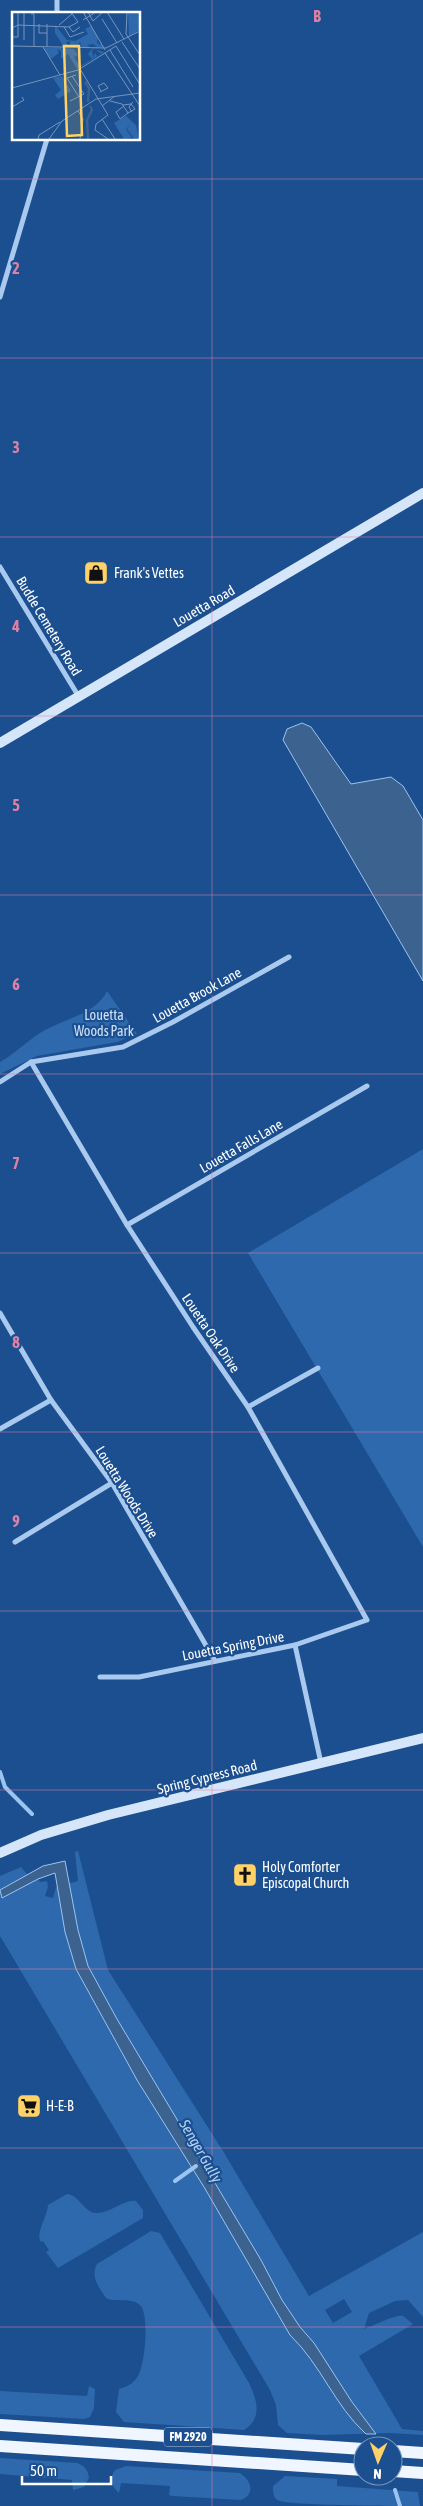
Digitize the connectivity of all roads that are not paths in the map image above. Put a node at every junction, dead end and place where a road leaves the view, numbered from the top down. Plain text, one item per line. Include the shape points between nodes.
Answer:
1 (47, 140) edge
2 (0, 297) edge
3 (423, 493) edge
4 (0, 567) edge
5 (79, 697) junction
6 (0, 743) edge
7 (289, 957) dead end
8 (31, 1062) junction
9 (0, 1082) edge
10 (367, 1086) dead end
11 (127, 1225) junction
12 (0, 1313) edge
13 (318, 1368) dead end
14 (51, 1400) junction
15 (248, 1407) junction
16 (0, 1429) edge
17 (112, 1483) junction
18 (16, 1542) dead end
19 (367, 1620) joint
20 (295, 1645) junction
21 (215, 1661) junction
22 (100, 1677) dead end
23 (423, 1738) edge
24 (321, 1763) junction
25 (0, 1853) edge
26 (0, 2425) edge
27 (0, 2446) edge
28 (353, 2448) edge
29 (403, 2452) edge
30 (423, 2453) edge
31 (353, 2469) edge
32 (403, 2472) edge
33 (423, 2473) edge

1 - 2 street
3 - 5 main road, Louetta Road
4 - 5 street, Budde Cemetery Road
5 - 6 main road, Louetta Road
7 - 8 street, Louetta Brook Lane via 123,1047
8 - 9 street, Louetta Brook Lane
8 - 11 street, Louetta Oak Drive
10 - 11 street, Louetta Falls Lane
11 - 15 street, Louetta Oak Drive
12 - 14 street, Louetta Woods Drive
13 - 15 street
14 - 16 street
14 - 17 street, Louetta Woods Drive
15 - 19 street, Louetta Oak Drive
17 - 18 street
17 - 21 street, Louetta Woods Drive
19 - 20 street, Louetta Spring Drive
20 - 21 street, Louetta Spring Drive
20 - 24 street
21 - 22 street, Louetta Spring Drive via 139,1677
23 - 24 main road, Spring Cypress Road
24 - 25 main road, Spring Cypress Road via 108,1816 41,1835
26 - 28 main road, FM 2920 / FM 2920
27 - 31 main road, FM 2920 / FM 2920
29 - 30 main road
32 - 33 main road

